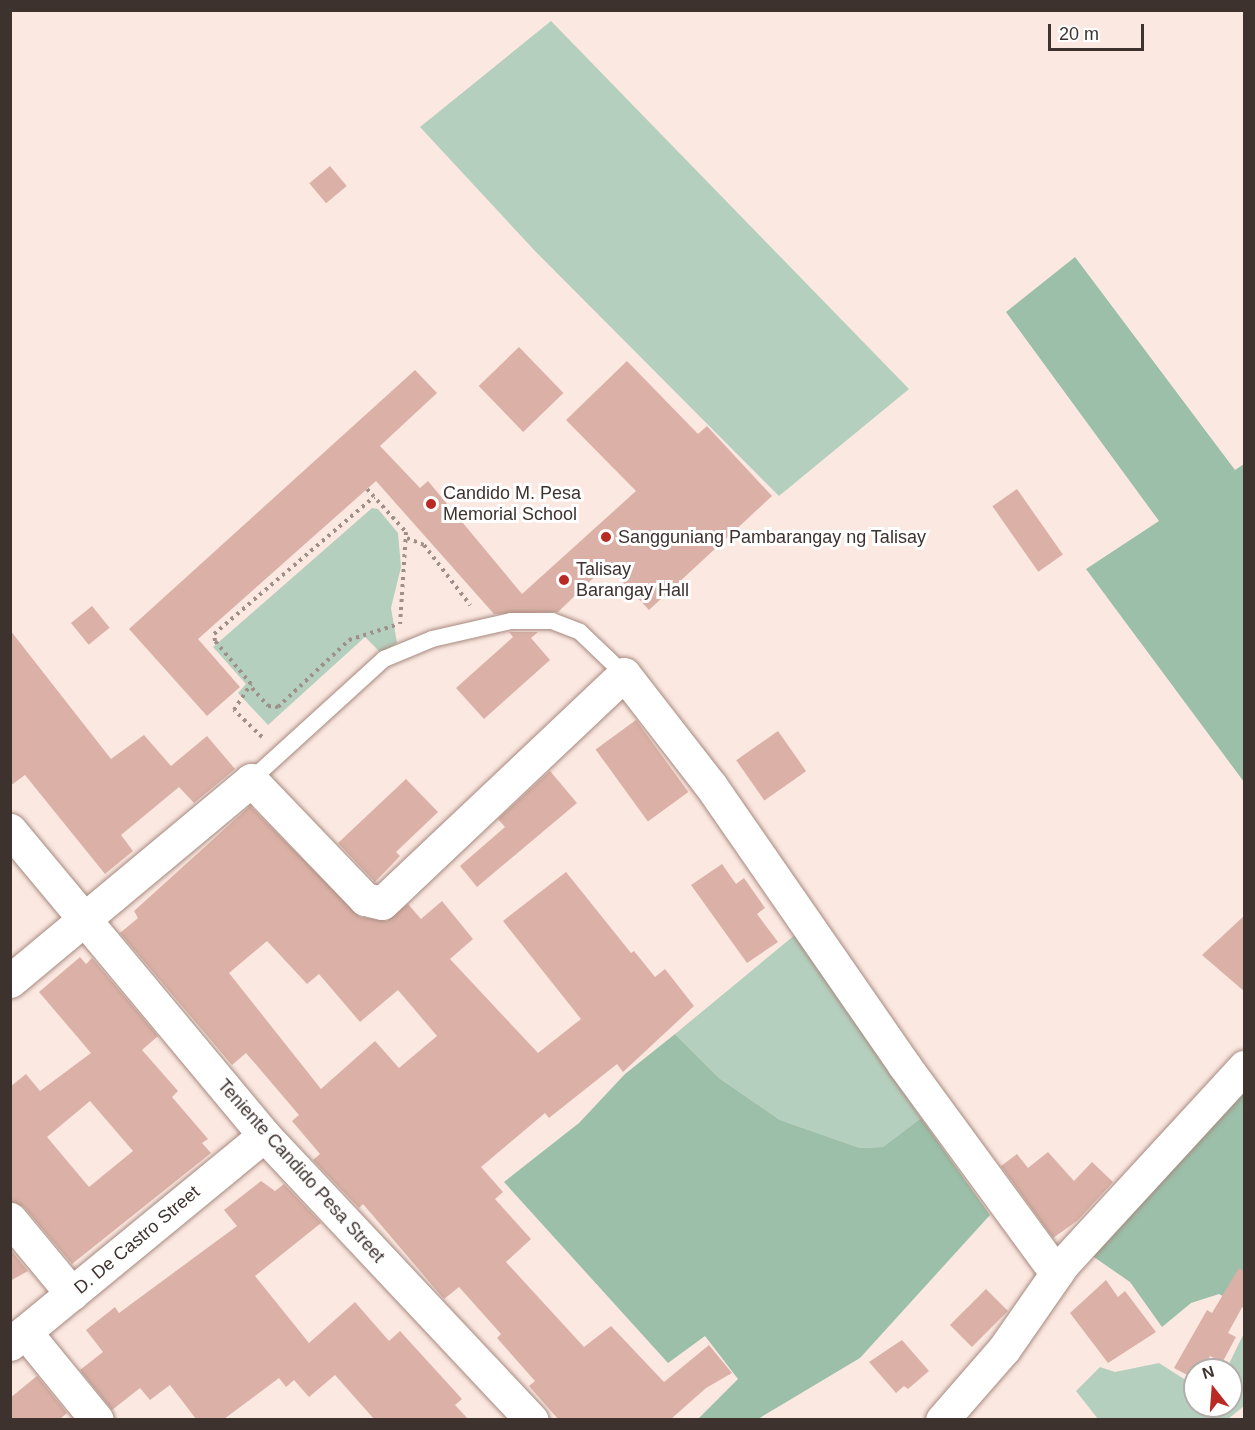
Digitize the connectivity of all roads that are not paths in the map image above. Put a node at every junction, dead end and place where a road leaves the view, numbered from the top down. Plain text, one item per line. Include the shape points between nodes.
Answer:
1 (624, 674) junction
2 (251, 780) junction
3 (10, 830) edge
4 (87, 921) junction
5 (10, 981) edge
6 (1245, 1067) edge
7 (264, 1135) junction
8 (10, 1219) edge
9 (1056, 1273) junction
10 (72, 1294) junction
11 (18, 1338) edge
12 (97, 1419) edge
13 (532, 1419) edge
14 (942, 1419) edge

1 - 2 lane via 580,632 563,624 526,620 477,628 406,648 384,659
1 - 2 street via 400,888 376,905
1 - 9 street via 711,786 904,1065
2 - 4 street
3 - 4 street, Teniente Candido Pesa Street
4 - 5 street
4 - 7 street, Teniente Candido Pesa Street
6 - 9 street
7 - 10 street, D. De Castro Street
7 - 13 street, Teniente Candido Pesa Street
8 - 10 street
9 - 14 street via 1004,1349
10 - 11 street, D. De Castro Street
11 - 12 street

